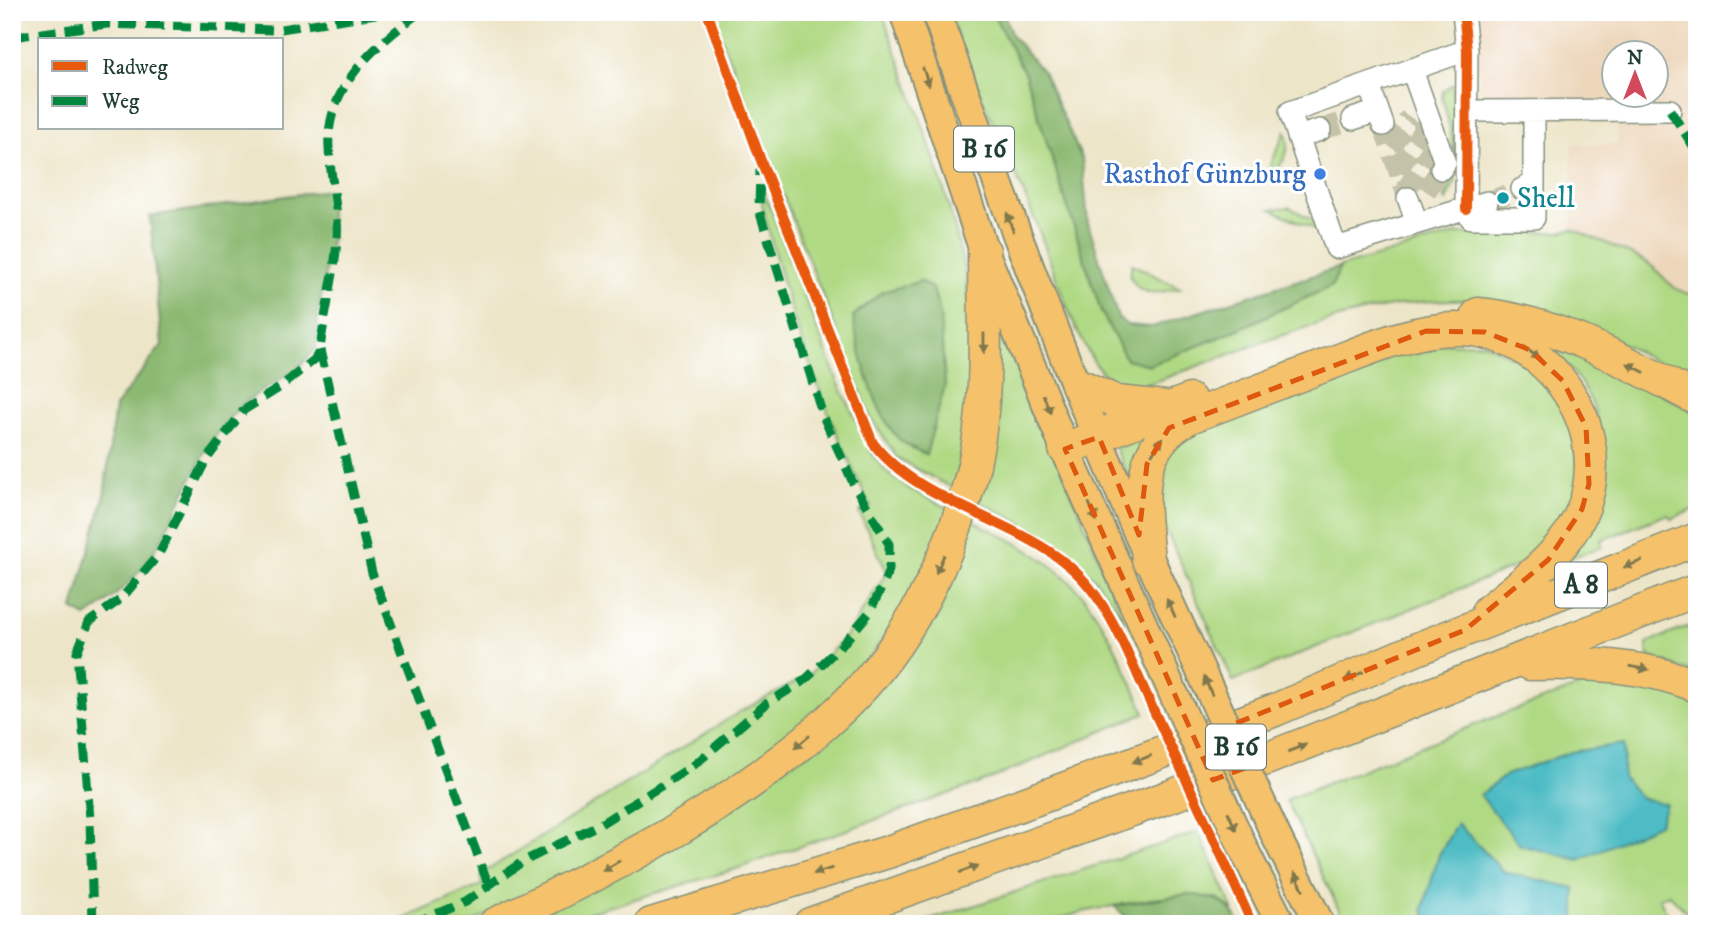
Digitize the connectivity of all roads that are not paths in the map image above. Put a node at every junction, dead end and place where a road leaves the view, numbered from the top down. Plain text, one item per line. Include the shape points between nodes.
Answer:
1 (904, 12) edge
2 (936, 12) edge
3 (1463, 12) edge
4 (1467, 50) junction
5 (1412, 70) junction
6 (1369, 85) junction
7 (1422, 98) junction
8 (1670, 110) dead end
9 (1467, 111) junction
10 (1534, 111) junction
11 (1410, 117) tunnel mouth
12 (1353, 119) tunnel mouth
13 (1320, 130) tunnel mouth
14 (1298, 137) junction
15 (1441, 169) tunnel mouth
16 (1487, 202) tunnel mouth
17 (1466, 209) junction
18 (984, 251) junction
19 (1077, 384) junction
20 (1697, 399) edge
21 (1170, 408) junction
22 (1099, 437) junction
23 (1065, 449) junction
24 (1697, 539) edge
25 (1149, 559) junction
26 (1697, 590) edge
27 (1465, 630) junction
28 (1510, 664) junction
29 (1697, 686) edge
30 (495, 924) edge
31 (651, 924) edge
32 (810, 924) edge
33 (1281, 924) edge
34 (1320, 924) edge

1 -> 18 main road, B 16
19 -> 2 main road, B 16 via 1016,240
3 - 4 street
4 - 5 street
4 - 9 street
5 - 6 street
5 - 7 street
6 - 12 street via 1380,118
6 - 14 street via 1290,112
7 - 11 street
7 - 15 street via 1445,163
8 - 10 street
9 - 10 street
9 - 17 street
10 - 17 street via 1527,187 1534,218 1471,218
13 - 14 street
14 - 17 street via 1336,248 1416,206
16 - 17 street
18 -> 23 main road, B 16
18 -> 30 highway via 984,376 971,475 952,537 924,600 886,656 845,705 725,798 586,881
19 - 21 highway via 1116,402
19 - 22 main road, B 16
20 -> 21 highway via 1576,337 1517,319 1468,313 1404,321 1352,336
21 - 22 highway
22 - 23 highway
22 - 25 main road, B 16
23 -> 33 main road, B 16, bridge
24 -> 27 highway, A 8
25 -> 27 highway via 1144,492 1147,464 1169,428 1414,335 1457,329 1485,332 1530,350 1563,381 1586,427 1589,484 1570,534 1534,573
34 -> 25 main road, B 16, bridge
26 - 28 highway, A 8
27 -> 31 highway, A 8 via 1275,710 1022,804 888,852
28 -> 29 highway via 1623,666 1663,673
32 -> 28 highway, A 8 via 1186,790

